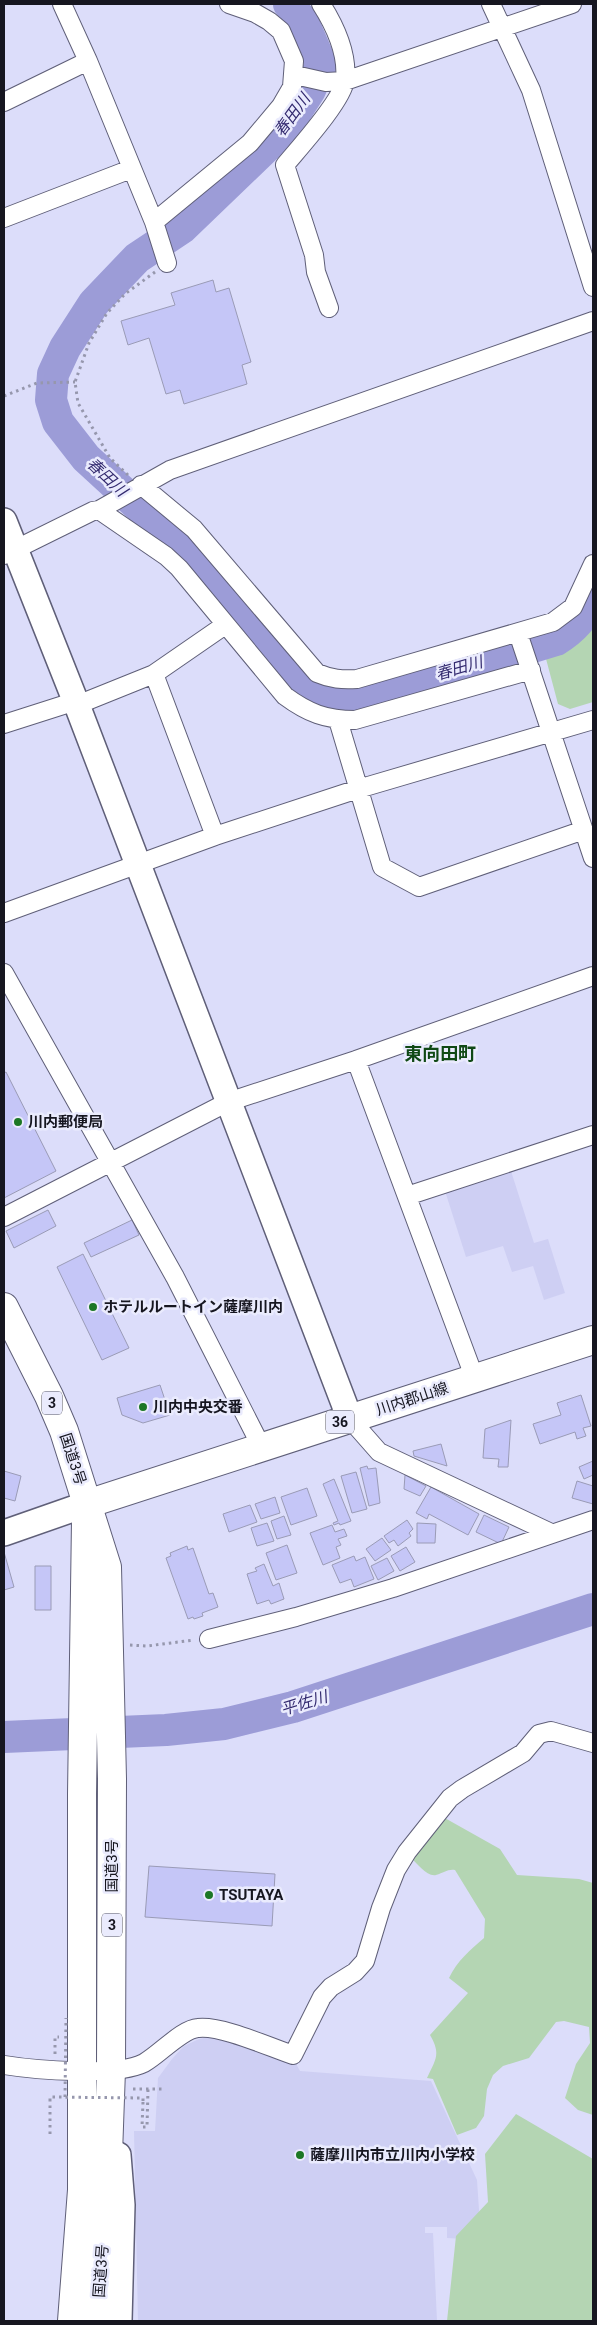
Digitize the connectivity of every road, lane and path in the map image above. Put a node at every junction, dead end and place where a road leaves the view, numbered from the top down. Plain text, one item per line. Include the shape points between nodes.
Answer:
1 (62, 4) edge
2 (229, 4) edge
3 (321, 4) edge
4 (491, 4) edge
5 (572, 4) edge
6 (503, 28) junction
7 (88, 60) junction
8 (298, 76) junction
9 (345, 82) junction
10 (4, 102) edge
11 (132, 169) junction
12 (4, 218) edge
13 (155, 225) junction
14 (166, 259) joint
15 (593, 287) edge
16 (328, 308) dead end
17 (593, 321) edge
18 (75, 382) junction
19 (4, 396) edge
20 (139, 486) junction
21 (104, 507) junction
22 (4, 521) edge
23 (9, 552) edge
24 (593, 564) edge
25 (225, 625) junction
26 (519, 636) junction
27 (530, 667) junction
28 (154, 674) junction
29 (77, 703) junction
30 (338, 720) junction
31 (593, 720) edge
32 (4, 724) edge
33 (552, 732) junction
34 (358, 789) junction
35 (584, 830) junction
36 (215, 836) junction
37 (593, 858) edge
38 (138, 862) junction
39 (4, 913) edge
40 (4, 973) edge
41 (593, 976) edge
42 (356, 1060) junction
43 (228, 1102) junction
44 (593, 1135) edge
45 (111, 1162) junction
46 (407, 1196) junction
47 (4, 1217) edge
48 (4, 1307) edge
49 (593, 1340) edge
50 (475, 1379) junction
51 (350, 1419) junction
52 (262, 1448) junction
53 (87, 1504) junction
54 (593, 1520) edge
55 (4, 1533) edge
56 (551, 1533) junction
57 (209, 1639) joint
58 (110, 1644) junction
59 (593, 1742) edge
60 (66, 2018) dead end
61 (9, 2065) edge
62 (84, 2070) junction
63 (119, 2079) junction
64 (148, 2089) junction
65 (164, 2089) dead end
66 (65, 2097) junction
67 (50, 2134) dead end
68 (72, 2321) edge
69 (98, 2321) edge
70 (119, 2321) edge

1 - 7 street
2 - 8 street via 255,13 281,31
3 - 9 street via 333,22 338,38
4 - 6 street
5 - 6 street
6 - 9 street
6 - 15 street via 531,90
7 - 10 street
7 - 11 street
8 - 9 street
8 - 13 street via 281,106 250,143
9 - 16 street via 336,101 285,166
11 - 12 street
11 - 13 street
13 - 14 street
14 - 18 path via 107,313 89,344
17 - 20 street via 170,470
18 - 19 path via 37,383
18 - 20 path via 78,403 110,458
20 - 21 street
20 - 26 street via 194,529 317,673 329,678 357,678
21 - 23 street
21 - 25 street via 179,568
22 - 23 street
23 - 29 street
24 - 26 street via 573,607 552,622
25 - 28 street
25 - 30 street via 285,696 304,710
26 - 27 street
27 - 30 street via 356,720
27 - 33 street
28 - 29 street
28 - 36 street
29 - 32 street
29 - 38 street
30 - 34 street
31 - 33 street
33 - 34 street
33 - 35 street
34 - 35 street via 382,868 419,887
34 - 36 street
35 - 37 street
36 - 38 street
38 - 39 street
38 - 43 street
40 - 45 street
41 - 42 street
42 - 43 street
42 - 46 street
43 - 45 street
43 - 51 street
44 - 46 street
45 - 47 street
45 - 52 street via 176,1277
46 - 50 street
48 - 53 main road, 国道3号 / 3 via 64,1431
49 - 50 main road, 川内郡山線 / 36
50 - 51 main road, 川内郡山線 / 36
51 - 52 main road, 川内郡山線 / 36
51 - 56 street via 379,1452
52 - 53 main road, 川内郡山線 / 36
53 - 55 street
53 - 58 main road, 国道3号 / 3 via 107,1567
53 - 62 main road, 国道3号 / 3 via 82,1794
54 - 56 street
56 - 57 street via 393,1588
57 - 58 path via 147,1646
58 - 63 main road, 国道3号 / 3
59 - 63 street via 551,1730 539,1734 523,1753 450,1798 396,1870 365,1961 322,1997 292,2055 214,2028 197,2028 185,2032
60 - 66 path, bridge
61 - 62 street
62 - 63 street
62 - 68 main road, 国道3号 / 3 via 82,2190
63 - 64 path
63 - 69 main road, 国道3号 / 3
63 - 70 street via 122,2205
64 - 65 path
64 - 66 path, bridge via 147,2127 142,2127 143,2098
66 - 67 path, bridge via 50,2097

